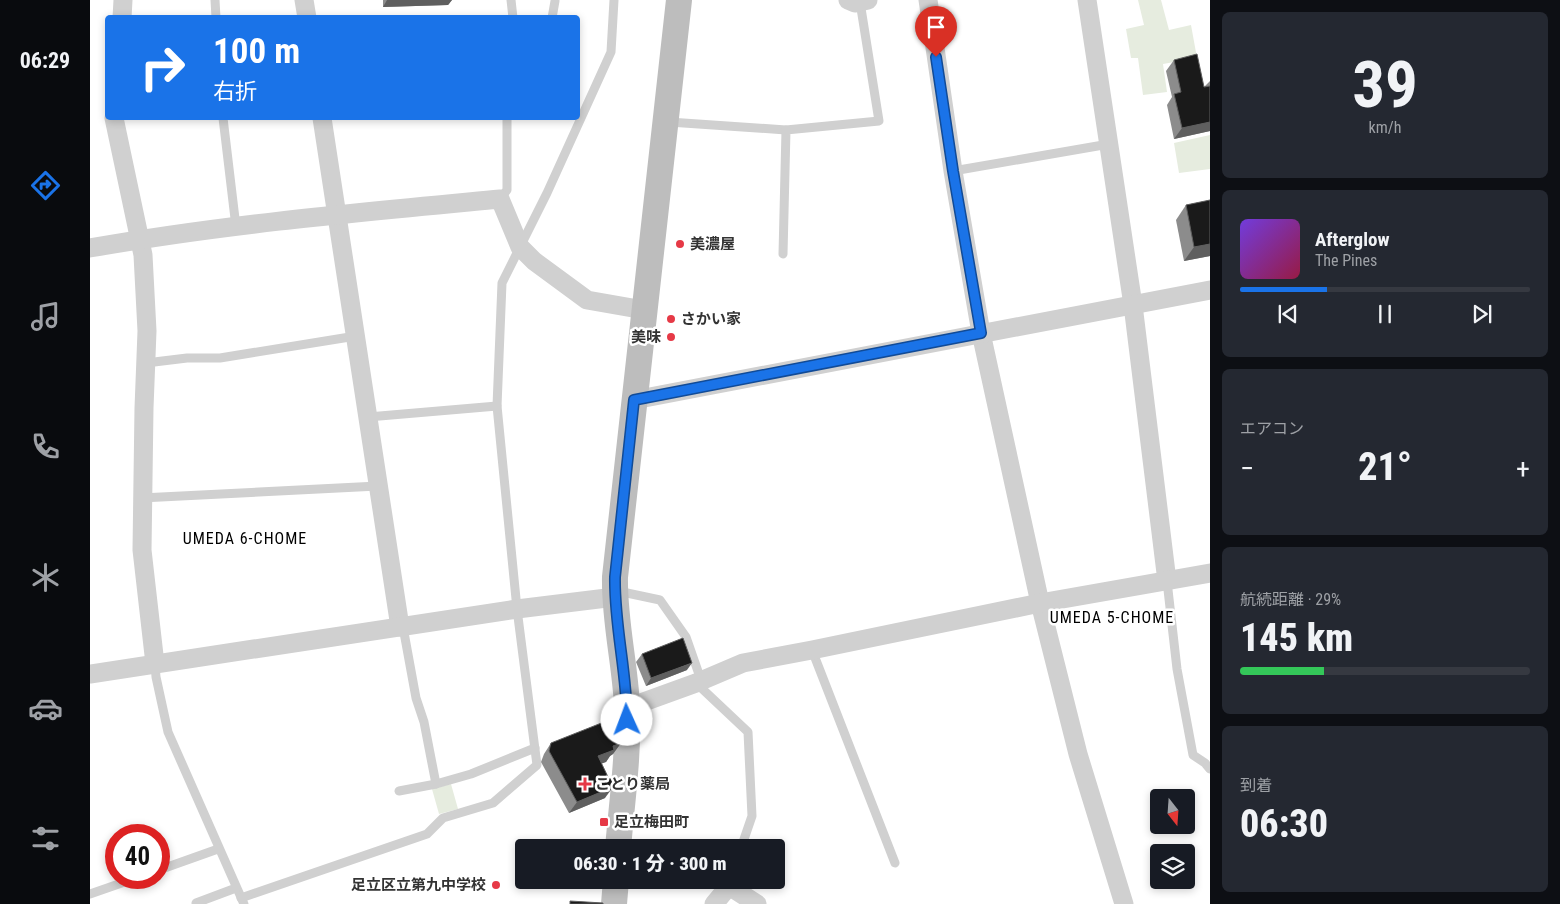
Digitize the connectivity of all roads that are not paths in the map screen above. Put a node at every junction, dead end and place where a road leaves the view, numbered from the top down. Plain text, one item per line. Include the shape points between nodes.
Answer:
1 (123, 0) edge
2 (215, 0) edge
3 (304, 0) edge
4 (511, 0) edge
5 (614, 0) edge
6 (679, 0) edge
7 (928, 0) edge
8 (1087, 0) edge
9 (859, 1) edge
10 (555, 2) dead end
11 (122, 15) edge
12 (216, 15) edge
13 (306, 15) edge
14 (513, 15) edge
15 (553, 15) edge
16 (580, 116) edge
17 (114, 120) edge
18 (223, 120) edge
19 (322, 120) edge
20 (507, 120) edge
21 (578, 120) edge
22 (666, 122) junction
23 (786, 130) junction
24 (1109, 144) junction
25 (953, 171) junction
26 (500, 199) junction
27 (338, 215) junction
28 (236, 227) junction
29 (139, 239) junction
30 (520, 247) junction
31 (90, 248) edge
32 (783, 254) dead end
33 (1210, 290) edge
34 (1133, 305) junction
35 (644, 310) junction
36 (981, 333) junction
37 (356, 336) junction
38 (146, 363) junction
39 (634, 400) junction
40 (497, 406) junction
41 (368, 417) junction
42 (378, 486) junction
43 (141, 498) junction
44 (1210, 573) edge
45 (1167, 581) junction
46 (615, 597) junction
47 (1040, 603) junction
48 (517, 609) junction
49 (401, 627) junction
50 (812, 650) junction
51 (155, 664) junction
52 (90, 674) edge
53 (698, 681) junction
54 (627, 708) junction
55 (535, 748) junction
56 (1210, 769) edge
57 (436, 784) junction
58 (399, 791) dead end
59 (619, 839) edge
60 (744, 839) edge
61 (218, 849) junction
62 (894, 863) dead end
63 (170, 866) edge
64 (236, 888) junction
65 (105, 889) edge
66 (615, 889) edge
67 (725, 889) edge
68 (738, 889) edge
69 (90, 894) edge
70 (242, 901) edge
71 (196, 903) dead end
72 (614, 904) edge
73 (714, 904) edge
74 (757, 904) edge
75 (1124, 904) edge

1 - 11 street
2 - 12 lane
3 - 13 street
4 - 14 lane
5 - 16 lane via 611,52
6 - 22 street
7 - 25 street
8 - 24 street
9 - 23 lane via 879,121
10 - 15 lane
17 - 29 street
18 - 28 lane
19 - 27 street
20 - 26 lane via 507,190
21 - 30 lane
22 - 23 lane
22 - 35 street
23 - 32 lane
24 - 25 lane
24 - 34 street
25 - 36 street
26 - 27 street
26 - 30 street
27 - 28 street
27 - 37 street
28 - 29 street
29 - 31 street
29 - 38 street via 143,255
30 - 35 street via 587,300
30 - 40 lane via 502,283
33 - 34 street
34 - 36 street
34 - 45 street
35 - 39 street
36 - 39 street
36 - 47 street
37 - 38 lane via 220,358
37 - 41 street
38 - 43 street
39 - 46 street
40 - 41 lane
40 - 48 lane
41 - 42 street
42 - 43 lane
42 - 49 street
43 - 51 street via 142,550
44 - 45 street
45 - 47 street
45 - 56 lane via 1177,669 1193,755
46 - 48 street
46 - 53 lane via 627,593 660,600 686,638
46 - 54 street
47 - 50 street
47 - 75 street via 1078,754
48 - 49 street
48 - 55 lane
49 - 51 street
49 - 57 lane
50 - 53 street via 743,663
50 - 62 lane
51 - 52 street
51 - 61 lane via 168,732
53 - 54 street
53 - 60 lane via 748,732 752,816
54 - 59 street
55 - 57 lane via 471,774
55 - 70 lane via 537,764 492,803 443,818 427,834
57 - 58 lane
61 - 63 lane
61 - 64 lane
64 - 70 lane
64 - 71 lane
65 - 69 lane
66 - 72 street
67 - 73 street
68 - 74 street

